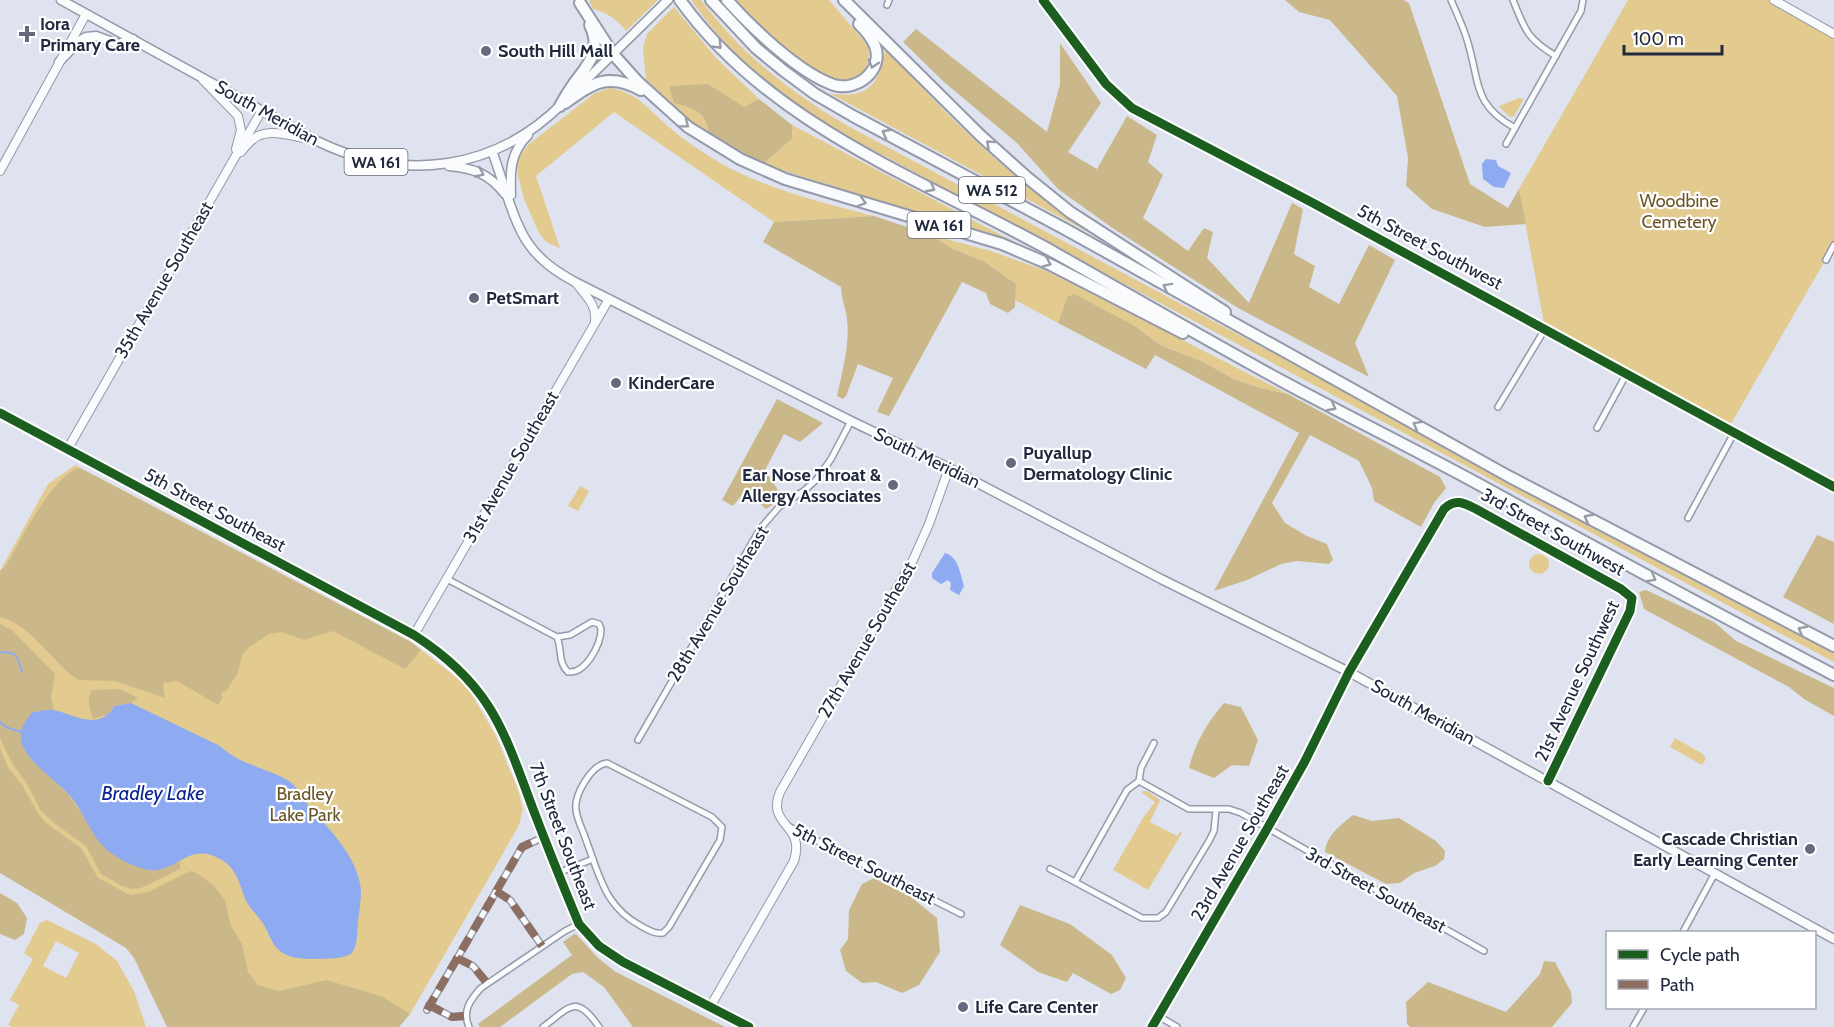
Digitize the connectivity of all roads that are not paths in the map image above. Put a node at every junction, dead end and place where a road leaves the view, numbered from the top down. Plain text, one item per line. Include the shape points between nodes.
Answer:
1 (61, 0) edge
2 (668, 0) edge
3 (680, 0) edge
4 (711, 0) edge
5 (727, 0) edge
6 (836, 0) edge
7 (844, 0) edge
8 (1042, 0) edge
9 (1451, 0) edge
10 (1513, 0) edge
11 (1583, 0) edge
12 (1774, 0) edge
13 (580, 1) edge
14 (86, 14) junction
15 (1834, 34) edge
16 (133, 39) junction
17 (613, 54) junction
18 (1556, 56) junction
19 (59, 62) junction
20 (199, 76) junction
21 (656, 100) junction
22 (560, 106) junction
23 (262, 110) junction
24 (537, 126) junction
25 (1515, 129) junction
26 (317, 141) junction
27 (1506, 144) dead end
28 (492, 151) junction
29 (233, 159) junction
30 (439, 164) junction
31 (0, 171) edge
32 (511, 202) junction
33 (1834, 245) edge
34 (1834, 262) edge
35 (575, 282) junction
36 (609, 299) junction
37 (594, 324) junction
38 (1545, 329) junction
39 (1292, 356) junction
40 (1627, 373) junction
41 (1280, 380) junction
42 (1498, 407) dead end
43 (0, 413) edge
44 (850, 421) junction
45 (1597, 428) dead end
46 (1734, 432) junction
47 (67, 450) junction
48 (949, 468) junction
49 (1834, 487) edge
50 (1688, 518) dead end
51 (447, 579) junction
52 (1629, 594) joint
53 (414, 635) junction
54 (557, 637) junction
55 (1834, 646) edge
56 (1349, 672) junction
57 (1834, 675) edge
58 (638, 740) dead end
59 (1154, 743) dead end
60 (1139, 781) junction
61 (1548, 781) junction
62 (776, 807) joint
63 (1216, 810) junction
64 (787, 825) junction
65 (1267, 829) junction
66 (544, 837) junction
67 (593, 859) junction
68 (1050, 869) dead end
69 (558, 873) junction
70 (1715, 873) junction
71 (1075, 882) junction
72 (496, 891) junction
73 (961, 914) dead end
74 (579, 924) junction
75 (1684, 931) edge
76 (1834, 939) edge
77 (542, 946) junction
78 (1484, 951) dead end
79 (457, 958) junction
80 (487, 983) junction
81 (710, 1007) junction
82 (1643, 1009) edge
83 (1160, 1017) junction
84 (466, 1018) junction
85 (469, 1027) edge
86 (543, 1027) edge
87 (599, 1027) edge
88 (749, 1027) edge
89 (1152, 1027) edge
90 (1177, 1027) edge
91 (1633, 1027) edge

1 - 14 main road, South Meridian / WA 161
2 - 17 main road, WA 161
3 -> 41 highway, WA 512 via 741,67 819,127 1037,243
39 -> 4 highway, WA 512 via 815,94 756,48
6 -> 5 highway via 875,46 875,65 870,74 850,87 830,83 799,65
39 -> 7 highway via 1070,212 981,136
8 - 38 street, 5th Street Southwest via 1106,84 1132,108
9 - 25 street via 1468,43 1481,96 1497,117
10 - 18 street via 1528,35
11 - 18 street
12 - 15 street
13 - 17 highway
13 - 22 highway via 594,36 594,54
14 - 16 main road, South Meridian / WA 161
14 - 19 street
16 - 19 main road via 118,44 96,36 86,37
16 - 20 main road, South Meridian / WA 161
17 - 21 highway, WA 161
17 - 22 main road, WA 161
18 - 25 street
19 - 31 street
20 - 23 main road, South Meridian / WA 161
20 - 29 street via 240,120
21 - 22 highway via 627,83 611,80 597,83
21 -> 41 highway, WA 161 via 704,138 773,175 1002,244
22 - 24 main road, WA 161
23 - 26 main road, South Meridian / WA 161
23 - 29 street, 35th Avenue Southeast
24 - 28 main road, WA 161
24 - 32 main road via 512,160
25 - 27 street
26 - 29 street via 262,134
26 - 30 main road, South Meridian / WA 161 via 375,162
28 - 30 main road, South Meridian / WA 161
28 - 32 main road, South Meridian
29 - 47 street, 35th Avenue Southeast
30 -> 32 main road via 485,174
32 - 35 main road, South Meridian via 522,233 534,251
33 - 34 street via 1827,259
35 - 36 main road, South Meridian
35 - 37 street via 594,305
36 - 37 street, 31st Avenue Southeast
36 - 44 main road, South Meridian
37 - 51 street, 31st Avenue Southeast
38 - 40 street, 5th Street Southwest
38 - 42 street
55 -> 39 highway via 1508,476
40 - 45 street
40 - 46 street, 5th Street Southwest
41 -> 57 highway, WA 161
43 - 47 street, 5th Street Southeast
44 - 48 main road, South Meridian
44 - 58 street, 28th Avenue Southeast via 817,479 775,510 760,529
46 - 49 street, 5th Street Southwest
46 - 50 street
47 - 53 street, 5th Street Southeast
48 - 56 main road, South Meridian
48 - 62 street, 27th Avenue Southeast via 913,560 780,792
51 - 53 street, 31st Avenue Southeast
51 - 54 street
52 - 56 street, 3rd Street Southwest via 1476,509 1451,503
52 - 61 street, 21st Avenue Southwest via 1633,600 1630,611
53 - 66 street, 7th Street Southeast via 457,667 488,703 509,741
54 - 54 street via 570,635 594,622 601,629 591,656 575,672 564,667
56 - 61 main road, South Meridian
56 - 65 street, 23rd Avenue Southeast
59 - 60 street
60 - 63 street, 3rd Street Southeast via 1189,809
60 - 71 street via 1127,790
61 - 70 main road, South Meridian
62 - 64 street, 5th Street Southeast
63 - 65 street, 3rd Street Southeast via 1235,810
63 - 71 street via 1209,841 1166,912 1158,918 1142,918
64 - 73 street, 5th Street Southeast
64 - 81 street via 796,845 794,861
65 - 78 street, 3rd Street Southeast
65 - 83 street, 23rd Avenue Southeast
66 - 69 street, 7th Street Southeast
66 - 72 street via 522,847
67 - 67 street via 575,806 590,775 607,763 722,825 720,840 663,933 644,928 617,909
67 - 69 street
68 - 71 street
69 - 74 street, 7th Street Southeast
70 - 75 street
70 - 76 main road, South Meridian
72 - 77 street via 510,900
72 - 79 street
74 - 77 street
74 - 81 street, 7th Street Southeast via 607,953
77 - 80 street
79 - 80 street via 473,966
79 - 84 street via 428,1007
80 - 84 street via 471,999
81 - 88 street, 7th Street Southeast
82 - 91 street
83 - 89 street, 23rd Avenue Southeast
83 - 90 street
84 - 85 street
86 - 87 street via 568,1008 578,1006 589,1012

